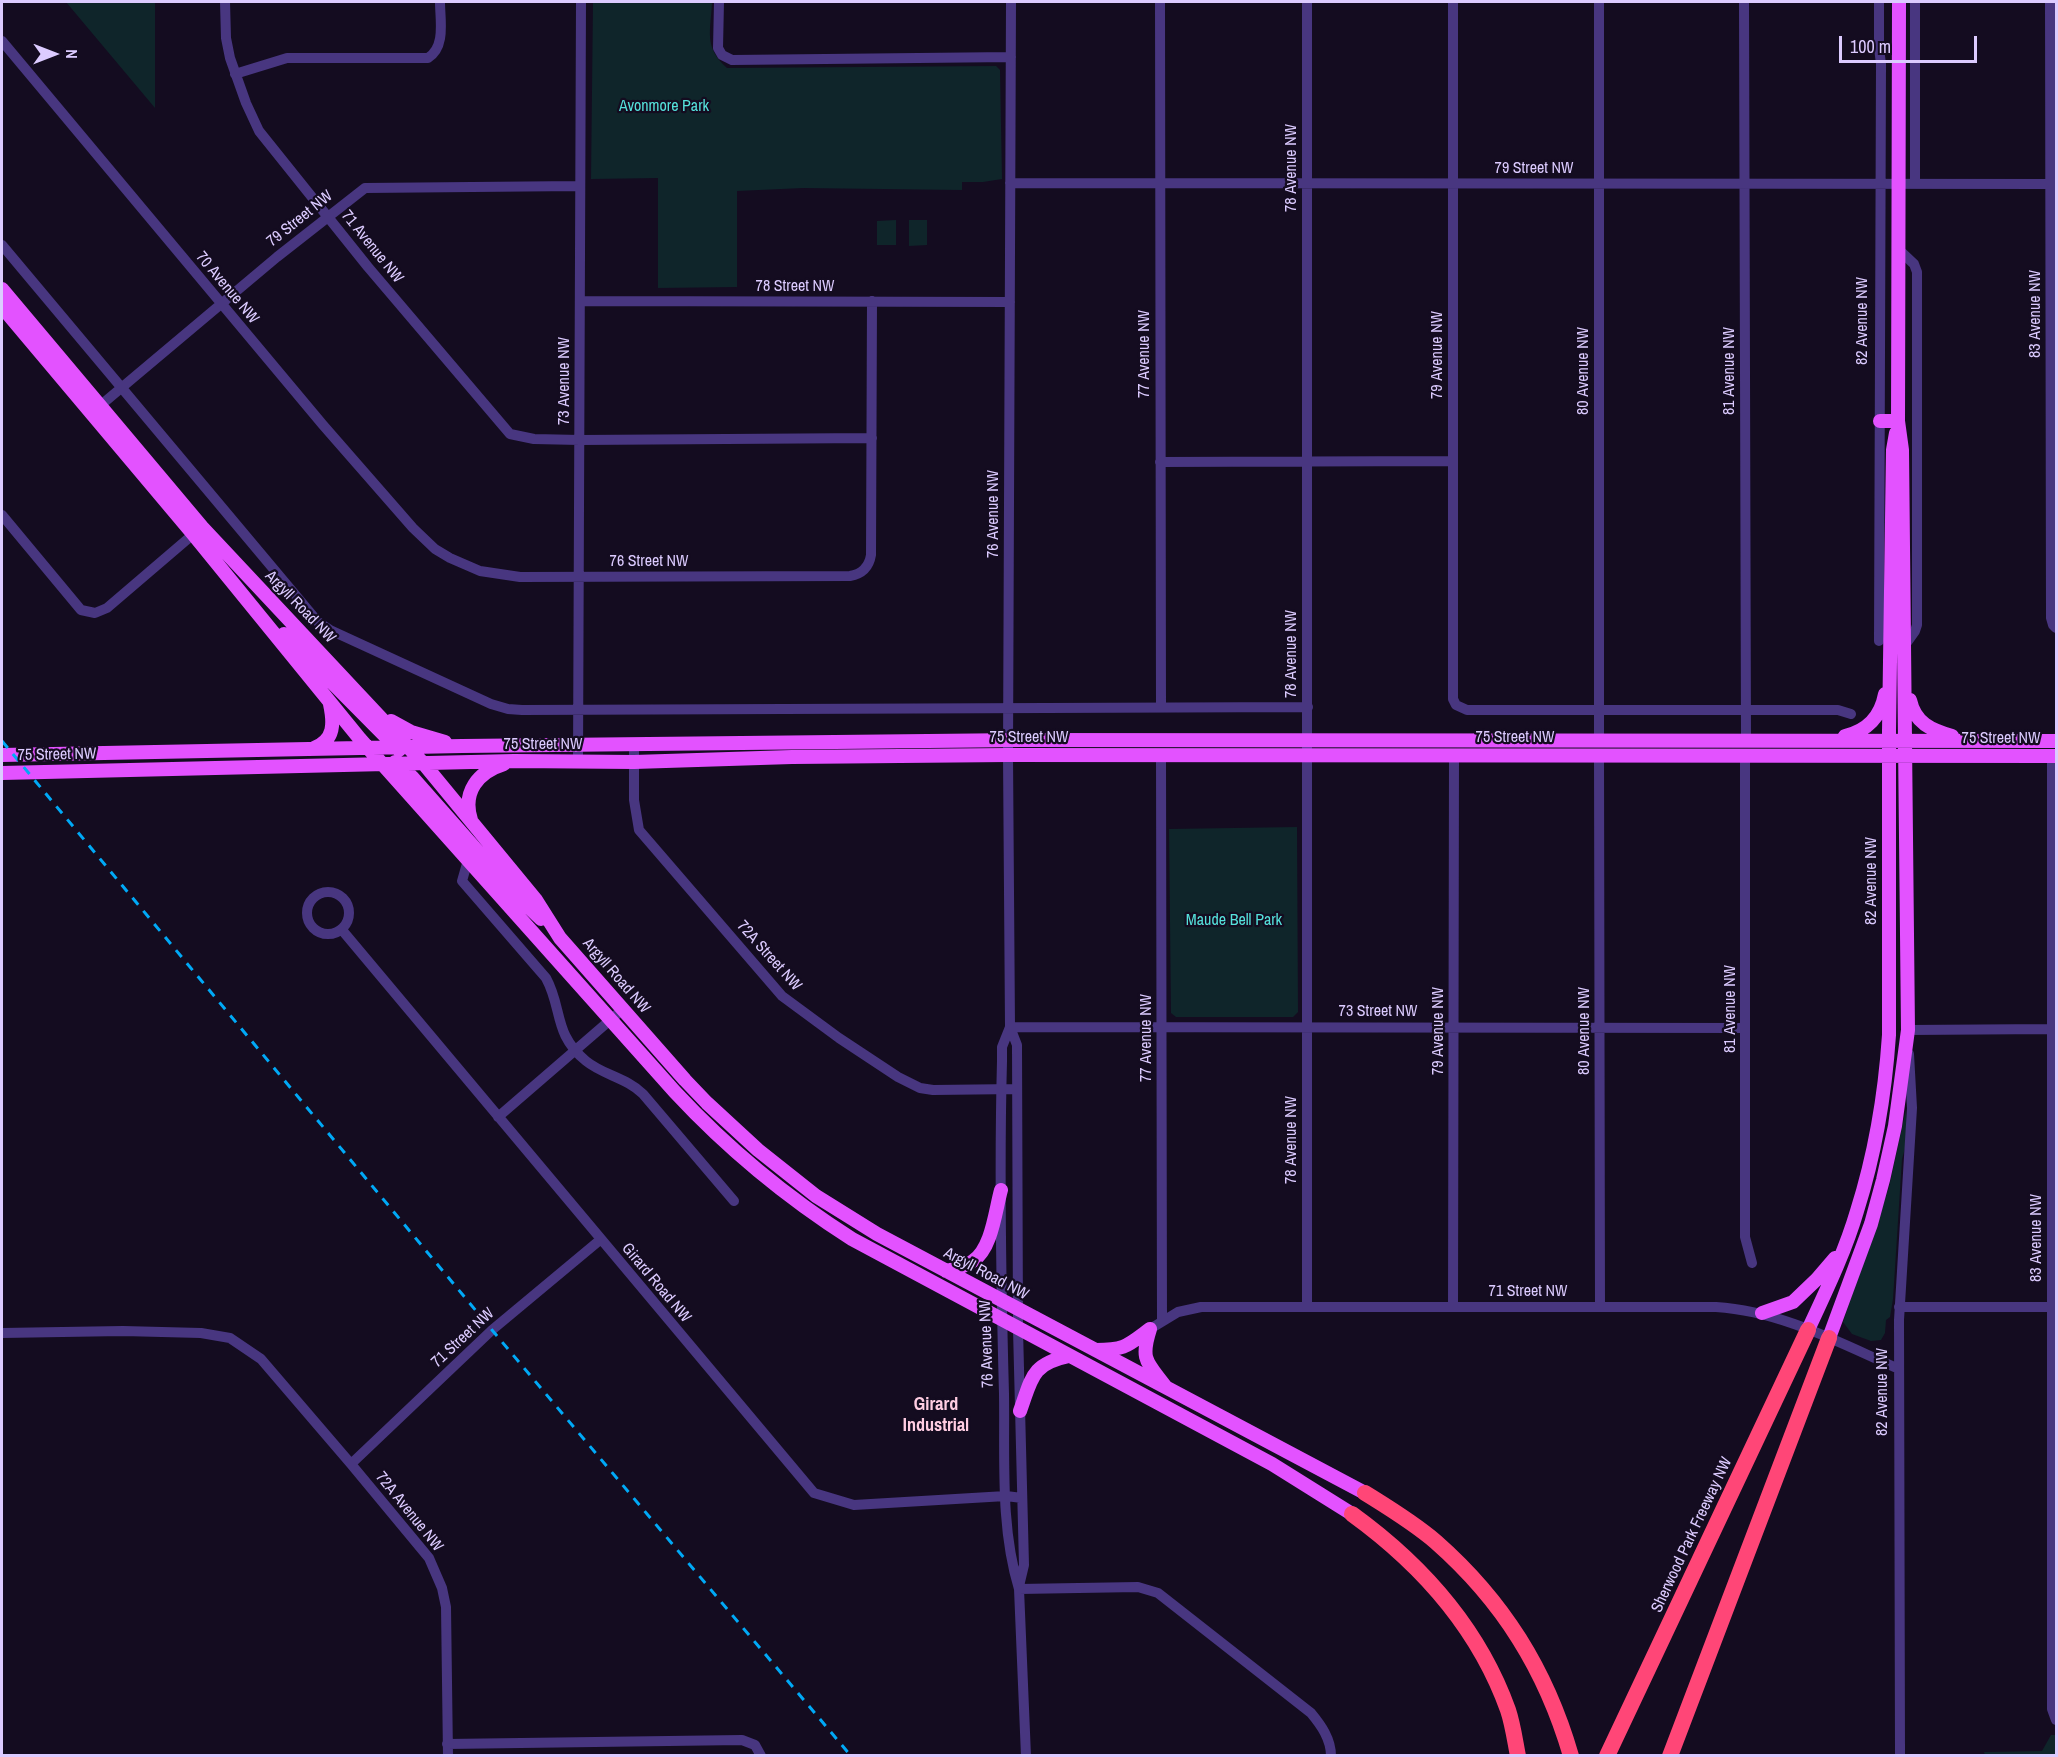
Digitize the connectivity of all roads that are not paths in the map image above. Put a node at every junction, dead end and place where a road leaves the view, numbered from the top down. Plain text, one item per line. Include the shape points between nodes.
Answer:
1 (225, 2) edge
2 (440, 2) edge
3 (581, 2) edge
4 (719, 2) edge
5 (1011, 2) edge
6 (1160, 2) edge
7 (1307, 2) edge
8 (1453, 2) edge
9 (1599, 2) edge
10 (1744, 2) edge
11 (1879, 2) edge
12 (1899, 2) edge
13 (1915, 2) edge
14 (2050, 2) edge
15 (2, 41) edge
16 (1011, 57) junction
17 (235, 74) junction
18 (1010, 183) junction
19 (1160, 184) junction
20 (1307, 184) junction
21 (1453, 184) junction
22 (1599, 184) junction
23 (1881, 184) junction
24 (1898, 184) junction
25 (1915, 184) junction
26 (2053, 184) edge
27 (1745, 185) junction
28 (579, 186) junction
29 (328, 217) junction
30 (2, 245) edge
31 (1897, 248) junction
32 (2, 289) edge
33 (872, 301) junction
34 (580, 302) junction
35 (1010, 302) junction
36 (221, 304) junction
37 (2, 307) edge
38 (121, 388) junction
39 (95, 410) junction
40 (1880, 421) junction
41 (1898, 421) junction
42 (872, 438) junction
43 (580, 440) junction
44 (1453, 461) junction
45 (1160, 462) junction
46 (1307, 462) junction
47 (2054, 492) edge
48 (2, 515) edge
49 (197, 530) junction
50 (435, 549) joint
51 (578, 577) junction
52 (245, 597) junction
53 (2055, 627) edge
54 (330, 630) joint
55 (1879, 641) dead end
56 (1905, 645) junction
57 (1889, 672) junction
58 (1905, 672) junction
59 (330, 702) junction
60 (1008, 707) junction
61 (1161, 707) junction
62 (1308, 707) junction
63 (1458, 707) joint
64 (1599, 709) junction
65 (578, 710) junction
66 (1746, 710) junction
67 (378, 713) junction
68 (1851, 714) dead end
69 (1008, 740) junction
70 (1308, 740) junction
71 (1599, 740) junction
72 (1746, 740) junction
73 (1819, 740) junction
74 (1888, 740) junction
75 (1906, 740) junction
76 (1968, 740) junction
77 (2056, 741) edge
78 (578, 745) junction
79 (634, 745) junction
80 (462, 746) junction
81 (369, 748) junction
82 (396, 748) junction
83 (410, 748) junction
84 (309, 750) junction
85 (2, 755) edge
86 (1008, 755) junction
87 (1161, 755) junction
88 (1308, 755) junction
89 (1454, 755) junction
90 (1599, 755) junction
91 (1746, 755) junction
92 (1889, 756) junction
93 (1906, 756) junction
94 (2054, 756) edge
95 (514, 761) junction
96 (578, 761) junction
97 (634, 762) junction
98 (424, 764) junction
99 (384, 765) junction
100 (399, 765) junction
101 (2, 772) edge
102 (472, 822) junction
103 (468, 860) junction
104 (342, 930) junction
105 (560, 938) junction
106 (623, 1009) junction
107 (610, 1020) junction
108 (1010, 1027) junction
109 (1161, 1027) junction
110 (1307, 1027) junction
111 (1454, 1027) junction
112 (1600, 1027) junction
113 (1746, 1028) junction
114 (2052, 1029) junction
115 (1908, 1030) junction
116 (575, 1050) junction
117 (1001, 1089) junction
118 (1017, 1089) junction
119 (498, 1117) junction
120 (1001, 1190) junction
121 (734, 1201) dead end
122 (600, 1240) junction
123 (1844, 1247) junction
124 (1752, 1263) dead end
125 (946, 1271) junction
126 (1001, 1300) junction
127 (1307, 1307) junction
128 (1453, 1307) junction
129 (1599, 1307) junction
130 (1899, 1307) junction
131 (2054, 1307) edge
132 (1018, 1310) junction
133 (1762, 1313) junction
134 (1001, 1320) junction
135 (1162, 1320) junction
136 (1018, 1329) junction
137 (1150, 1329) junction
138 (1808, 1330) junction
139 (2, 1333) edge
140 (1829, 1338) junction
141 (1094, 1350) junction
142 (1069, 1356) junction
143 (1899, 1369) junction
144 (1167, 1388) junction
145 (1020, 1411) junction
146 (351, 1464) junction
147 (1365, 1492) joint
148 (1006, 1496) junction
149 (1022, 1498) junction
150 (1352, 1514) joint
151 (1019, 1589) junction
152 (2056, 1720) edge
153 (447, 1750) edge
154 (761, 1755) edge
155 (1026, 1755) edge
156 (1331, 1755) edge
157 (1518, 1755) edge
158 (1571, 1755) edge
159 (1607, 1755) edge
160 (1670, 1755) edge
161 (1900, 1755) edge

1 - 17 street, 71 Avenue NW via 226,38
2 - 17 street via 440,44 434,54 421,59 287,58
3 - 28 street, 73 Avenue NW
4 - 16 street via 718,48 732,60
5 - 16 street, 76 Avenue NW
6 - 19 street, 77 Avenue NW
7 - 20 street, 78 Avenue NW
8 - 21 street, 79 Avenue NW
9 - 22 street, 80 Avenue NW
10 - 27 street, 81 Avenue NW
11 - 23 street, 82 Avenue NW
12 - 24 main road, 82 Avenue NW
13 - 25 street
14 - 26 street, 83 Avenue NW
15 - 36 street, 70 Avenue NW
16 - 18 street, 76 Avenue NW
17 - 29 street, 71 Avenue NW via 259,131
18 - 19 street, 79 Street NW
18 - 35 street, 76 Avenue NW
19 - 20 street, 79 Street NW
19 - 45 street, 77 Avenue NW
20 - 21 street, 79 Street NW
20 - 46 street, 78 Avenue NW
21 - 22 street, 79 Street NW
21 - 44 street, 79 Avenue NW
22 - 27 street, 79 Street NW
22 - 64 street, 80 Avenue NW
23 - 24 street, 79 Street NW
23 - 27 street, 79 Street NW
23 - 40 street, 82 Avenue NW
24 - 25 street, 79 Street NW
24 - 31 main road, 82 Avenue NW
25 - 26 street, 79 Street NW
26 - 47 street, 83 Avenue NW
27 - 66 street, 81 Avenue NW
28 - 29 street, 79 Street NW via 365,188
28 - 34 street, 73 Avenue NW
29 - 36 street, 79 Street NW
29 - 43 street, 71 Avenue NW via 510,434 521,438
30 - 38 street, Argyll Road NW
31 - 41 main road, 82 Avenue NW
31 - 56 street, 82 Avenue NW via 1917,272 1917,625
32 - 39 main road, Argyll Road NW
33 - 34 street, 78 Street NW
33 - 35 street, 78 Street NW
33 - 42 street
34 - 43 street, 73 Avenue NW
35 - 60 street, 76 Avenue NW
36 - 38 street, 79 Street NW
36 - 50 street, 70 Avenue NW via 405,520
37 - 39 main road, Argyll Road NW
38 - 39 street, 79 Street NW
38 - 54 street, Argyll Road NW via 314,618
39 - 49 main road, Argyll Road NW
40 - 41 main road
40 - 55 street, 82 Avenue NW
41 - 56 main road, 82 Avenue NW via 1902,450
41 - 57 main road, 82 Avenue NW via 1893,450
42 - 43 street
42 - 51 street, 76 Street NW via 871,555 866,568 858,573
43 - 51 street, 73 Avenue NW
44 - 46 street
44 - 63 street, 79 Avenue NW via 1453,699
45 - 46 street
45 - 61 street, 77 Avenue NW
46 - 62 street, 78 Avenue NW
47 - 53 street, 83 Avenue NW via 2051,618
48 - 49 street via 81,610 95,613 107,608
49 - 52 main road, Argyll Road NW
49 - 67 main road, Argyll Road NW via 243,572
50 - 51 street, 76 Street NW via 468,567 495,574
51 - 65 street, 73 Avenue NW
52 - 59 main road, Argyll Road NW
52 - 82 main road
54 - 65 street, 75 Street NW via 498,706 516,710
56 - 58 main road, 82 Avenue NW
57 - 73 main road via 1884,704 1874,719 1854,734
57 - 74 main road, 82 Avenue NW
58 - 75 main road, 82 Avenue NW
58 - 76 main road via 1911,704 1922,724
59 - 81 main road, Argyll Road NW
59 - 84 main road via 330,737
60 - 61 street, 75 Street NW
60 - 65 street, 75 Street NW
60 - 69 street, 76 Avenue NW
61 - 62 street, 75 Street NW
62 - 70 street, 78 Avenue NW
63 - 64 street, 75 Street NW
64 - 66 street, 75 Street NW
64 - 71 street, 80 Avenue NW
65 - 78 street, 73 Avenue NW
66 - 68 street, 75 Street NW via 1838,710
66 - 72 street, 81 Avenue NW
67 - 80 main road via 411,732
67 - 83 main road, Argyll Road NW
69 - 70 main road, 75 Street NW
69 - 79 main road, 75 Street NW
69 - 86 street, 76 Avenue NW
70 - 71 main road, 75 Street NW
70 - 88 street, 78 Avenue NW
71 - 72 main road, 75 Street NW
72 - 73 main road, 75 Street NW
73 - 74 main road, 75 Street NW
74 - 75 main road, 75 Street NW
74 - 92 main road, 82 Avenue NW
75 - 76 main road, 75 Street NW
75 - 93 main road, 82 Avenue NW
76 - 77 main road, 75 Street NW
78 - 79 main road, 75 Street NW
78 - 80 main road, 75 Street NW
78 - 96 street, 73 Avenue NW
79 - 97 street, 72A Street NW
80 - 83 main road, 75 Street NW
81 - 82 main road, 75 Street NW
81 - 84 main road, 75 Street NW
81 - 99 main road, Argyll Road NW
81 - 100 main road
82 - 83 main road, 75 Street NW
82 - 98 main road
83 - 98 main road, Argyll Road NW
84 - 85 main road, 75 Street NW
86 - 87 main road, 75 Street NW
86 - 97 main road, 75 Street NW
86 - 108 street, 76 Avenue NW
87 - 88 main road, 75 Street NW
87 - 109 street, 77 Avenue NW
88 - 89 main road, 75 Street NW
88 - 110 street, 78 Avenue NW
89 - 90 main road, 75 Street NW
89 - 111 street, 79 Avenue NW
90 - 91 main road, 75 Street NW
90 - 112 street, 80 Avenue NW
91 - 92 main road, 75 Street NW
91 - 113 street, 81 Avenue NW
92 - 93 main road, 75 Street NW
92 - 123 main road, 82 Avenue NW via 1887,1064 1865,1184
93 - 94 main road, 75 Street NW
93 - 115 main road, 82 Avenue NW
94 - 114 street, 83 Avenue NW
95 - 96 main road, 75 Street NW
95 - 98 main road, 75 Street NW
95 - 102 main road via 484,773 473,786 468,802
96 - 97 main road, 75 Street NW
97 - 117 street, 72A Street NW via 639,830 782,996 909,1083 927,1090
98 - 100 main road, 75 Street NW
98 - 102 main road, Argyll Road NW
99 - 100 main road, 75 Street NW
99 - 101 main road, 75 Street NW
99 - 103 main road, Argyll Road NW
100 - 105 main road
102 - 105 main road, Argyll Road NW via 536,900
103 - 107 main road, Argyll Road NW
103 - 116 street via 462,881 546,978 563,1034
104 - 104 street via 349,917 347,903 328,891 316,896 308,907 311,926 324,934
104 - 119 street, Girard Road NW
105 - 106 main road, Argyll Road NW
106 - 107 street
106 - 125 main road, Argyll Road NW via 707,1103 758,1150 816,1196
107 - 116 street
107 - 134 main road, Argyll Road NW via 697,1116 786,1194 852,1239
108 - 109 street, 73 Street NW
108 - 117 street, 76 Avenue NW via 1002,1047
108 - 118 street, 76 Avenue NW via 1017,1045
109 - 110 street, 73 Street NW
109 - 135 street, 77 Avenue NW
110 - 111 street, 73 Street NW
110 - 127 street, 78 Avenue NW
111 - 112 street, 73 Street NW
111 - 128 street, 79 Avenue NW
112 - 113 street, 73 Street NW
112 - 129 street, 80 Avenue NW
113 - 124 street, 81 Avenue NW via 1745,1237
114 - 115 street
114 - 131 street, 83 Avenue NW
115 - 130 street, 82 Avenue NW via 1912,1108
115 - 140 main road, 82 Avenue NW via 1883,1180
116 - 119 street
116 - 121 street via 592,1065 630,1083 643,1094
117 - 118 street, 72A Street NW
117 - 120 street, 76 Avenue NW
118 - 132 street, 76 Avenue NW
119 - 122 street, Girard Road NW
120 - 125 main road via 990,1236 979,1255 966,1265
120 - 126 street, 76 Avenue NW
122 - 146 street, 71 Street NW via 492,1330
122 - 148 street, Girard Road NW via 814,1493 854,1505
123 - 133 main road via 1793,1302
123 - 138 main road, 82 Avenue NW
125 - 126 main road, Argyll Road NW
126 - 132 main road, Argyll Road NW
126 - 134 street, 76 Avenue NW
127 - 128 street, 71 Street NW
127 - 135 street, 71 Street NW via 1195,1307
128 - 129 street, 71 Street NW
129 - 133 street, 71 Street NW via 1716,1307
130 - 131 street
130 - 143 street, 82 Avenue NW
131 - 152 street, 83 Avenue NW via 2052,1709
132 - 136 street, 76 Avenue NW
132 - 141 main road, Argyll Road NW
133 - 138 street, 71 Street NW
134 - 136 main road, Argyll Road NW
134 - 148 street, 76 Avenue NW
135 - 137 street, 71 Street NW
136 - 142 main road, Argyll Road NW
136 - 145 street, 76 Avenue NW
137 - 141 main road via 1117,1350
137 - 144 main road via 1146,1358
138 - 140 street, 71 Street NW
138 - 159 highway, Sherwood Park Freeway NW
139 - 146 street, 72A Avenue NW via 156,1331 230,1338 261,1359
140 - 143 street, 71 Street NW
140 - 160 highway
141 - 144 main road, Argyll Road NW
142 - 145 main road via 1051,1360 1034,1373
142 - 150 main road, Argyll Road NW via 1272,1464
143 - 161 street, 82 Avenue NW
144 - 147 main road, Argyll Road NW
145 - 149 street, 76 Avenue NW
146 - 153 street, 72A Avenue NW via 429,1558 442,1588 446,1607
147 - 158 highway via 1436,1542 1489,1596 1517,1633 1543,1678
148 - 149 street, Girard Road NW
148 - 151 street, 76 Avenue NW via 1012,1566
149 - 151 street, 76 Avenue NW via 1024,1565
150 - 157 highway via 1396,1547 1434,1585 1466,1629 1508,1711
151 - 155 street, 76 Avenue NW
151 - 156 street via 1138,1587 1162,1596 1311,1713 1331,1746
153 - 154 street via 742,1740 755,1745

